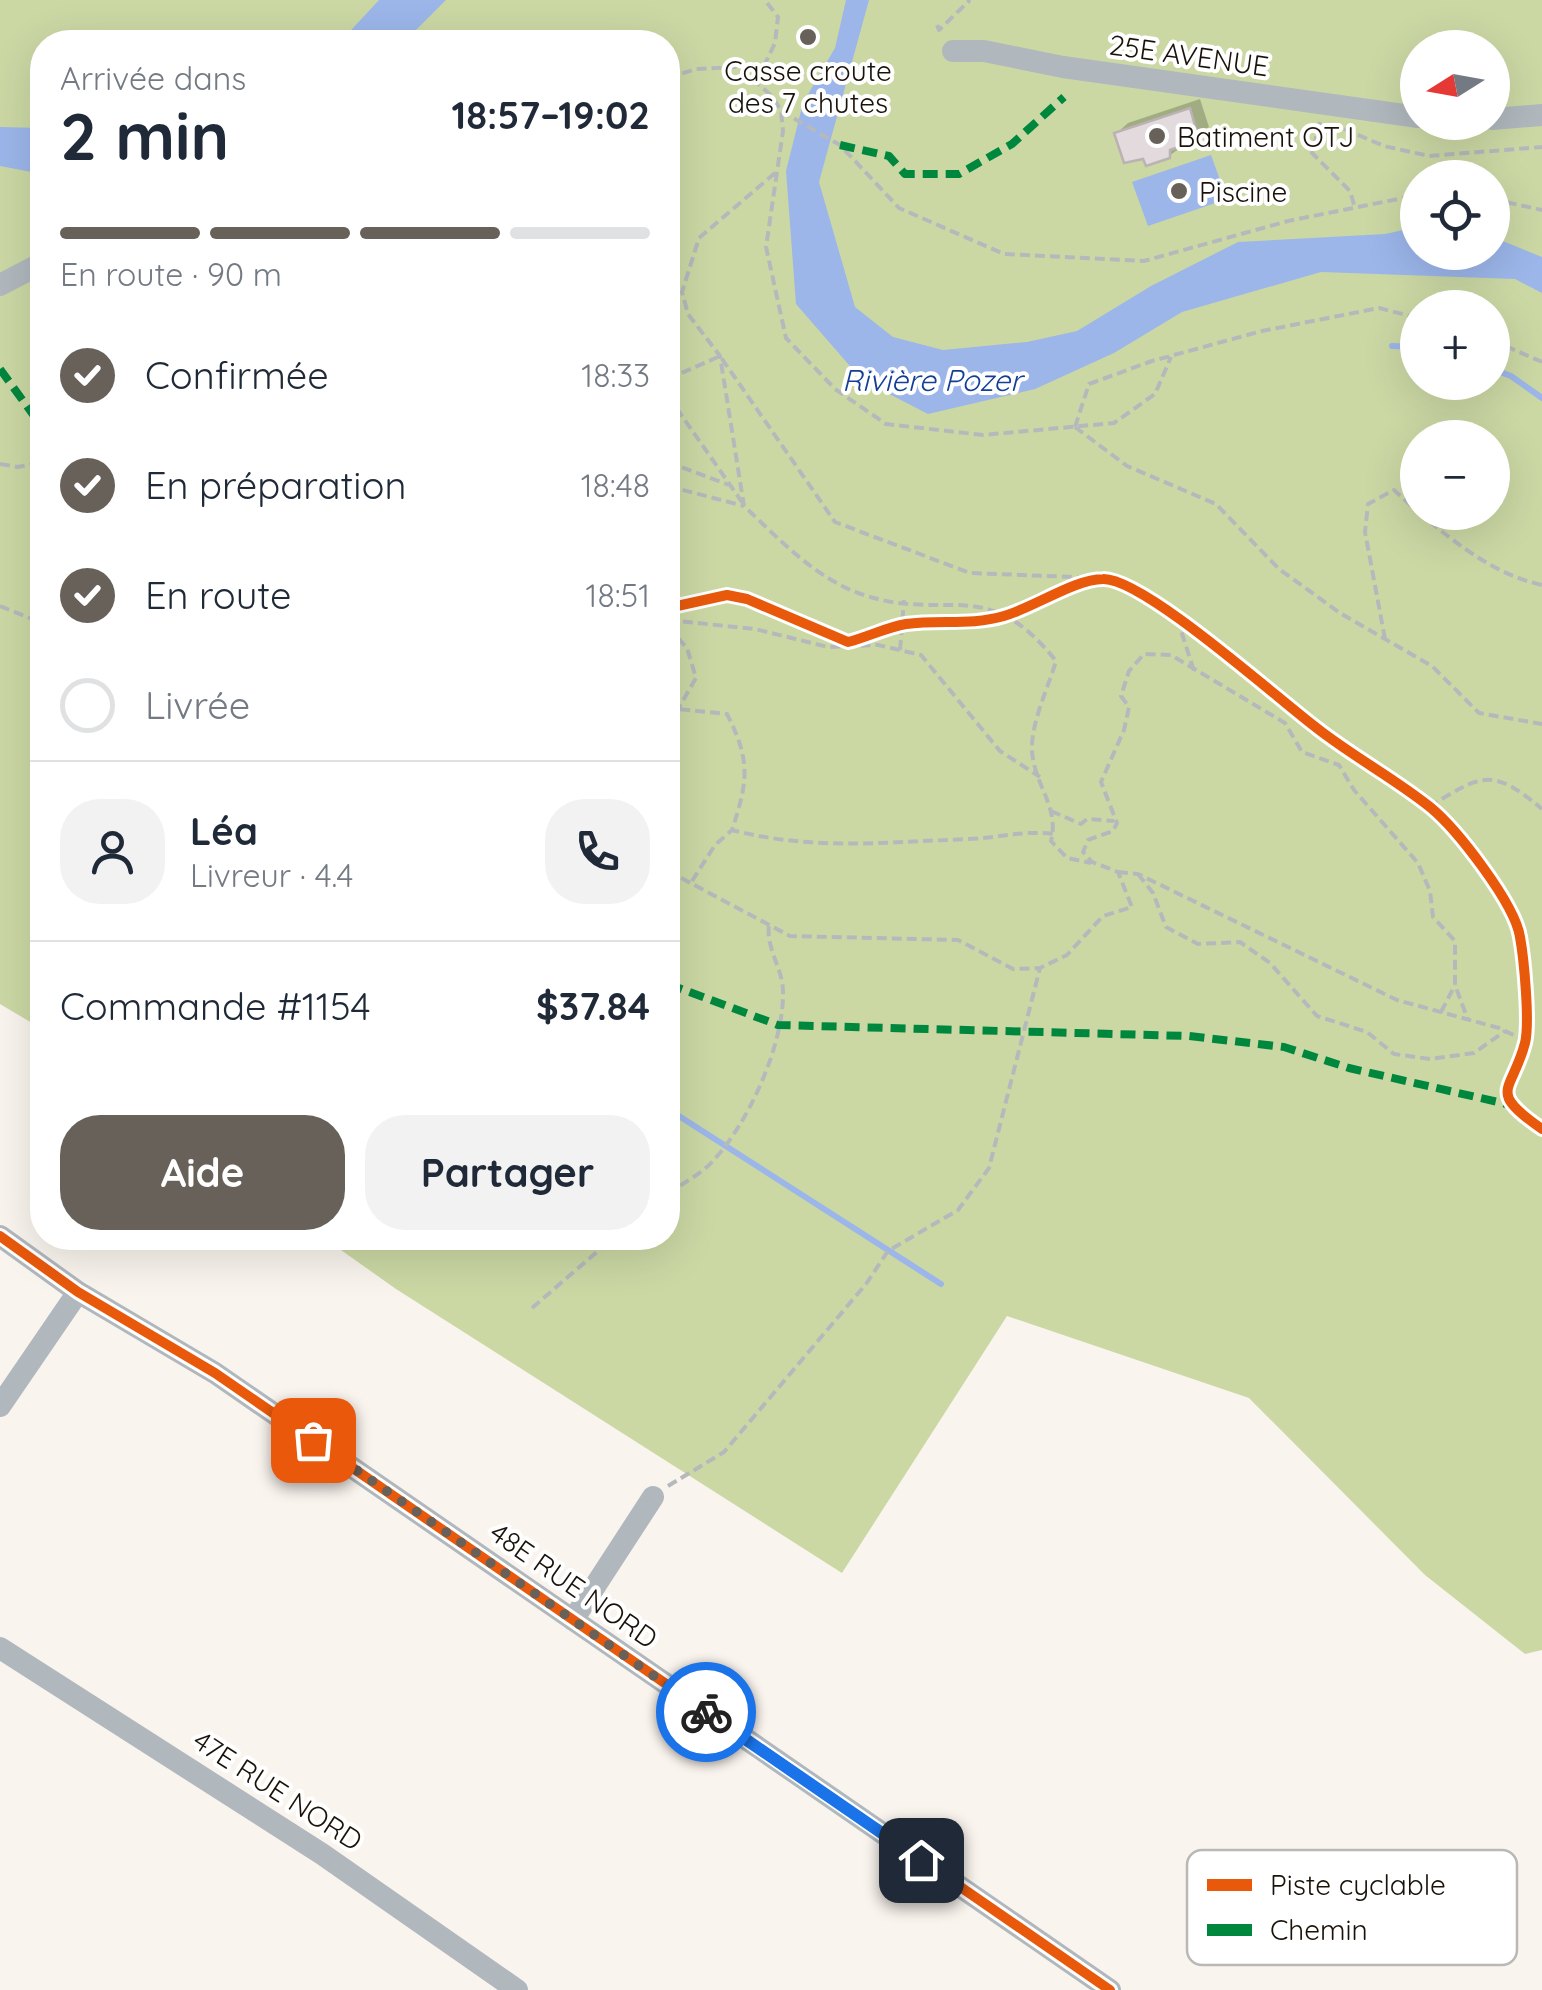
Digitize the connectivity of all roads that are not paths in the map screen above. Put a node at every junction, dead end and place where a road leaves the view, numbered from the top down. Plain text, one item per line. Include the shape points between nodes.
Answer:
1 (953, 50) dead end
2 (1400, 114) edge
3 (1542, 115) edge
4 (1510, 118) edge
5 (30, 270) edge
6 (0, 284) edge
7 (0, 1236) edge
8 (78, 1292) junction
9 (0, 1406) edge
10 (653, 1498) road end
11 (573, 1620) junction
12 (0, 1648) edge
13 (517, 1990) edge
14 (1110, 1990) edge

1 - 2 street, 25E AVENUE
3 - 4 street
5 - 6 street
7 - 8 street, 48E RUE NORD
8 - 9 street
8 - 11 street, 48E RUE NORD via 215,1373
10 - 11 street
11 - 14 street, 48E RUE NORD
12 - 13 street, 47E RUE NORD via 322,1854

